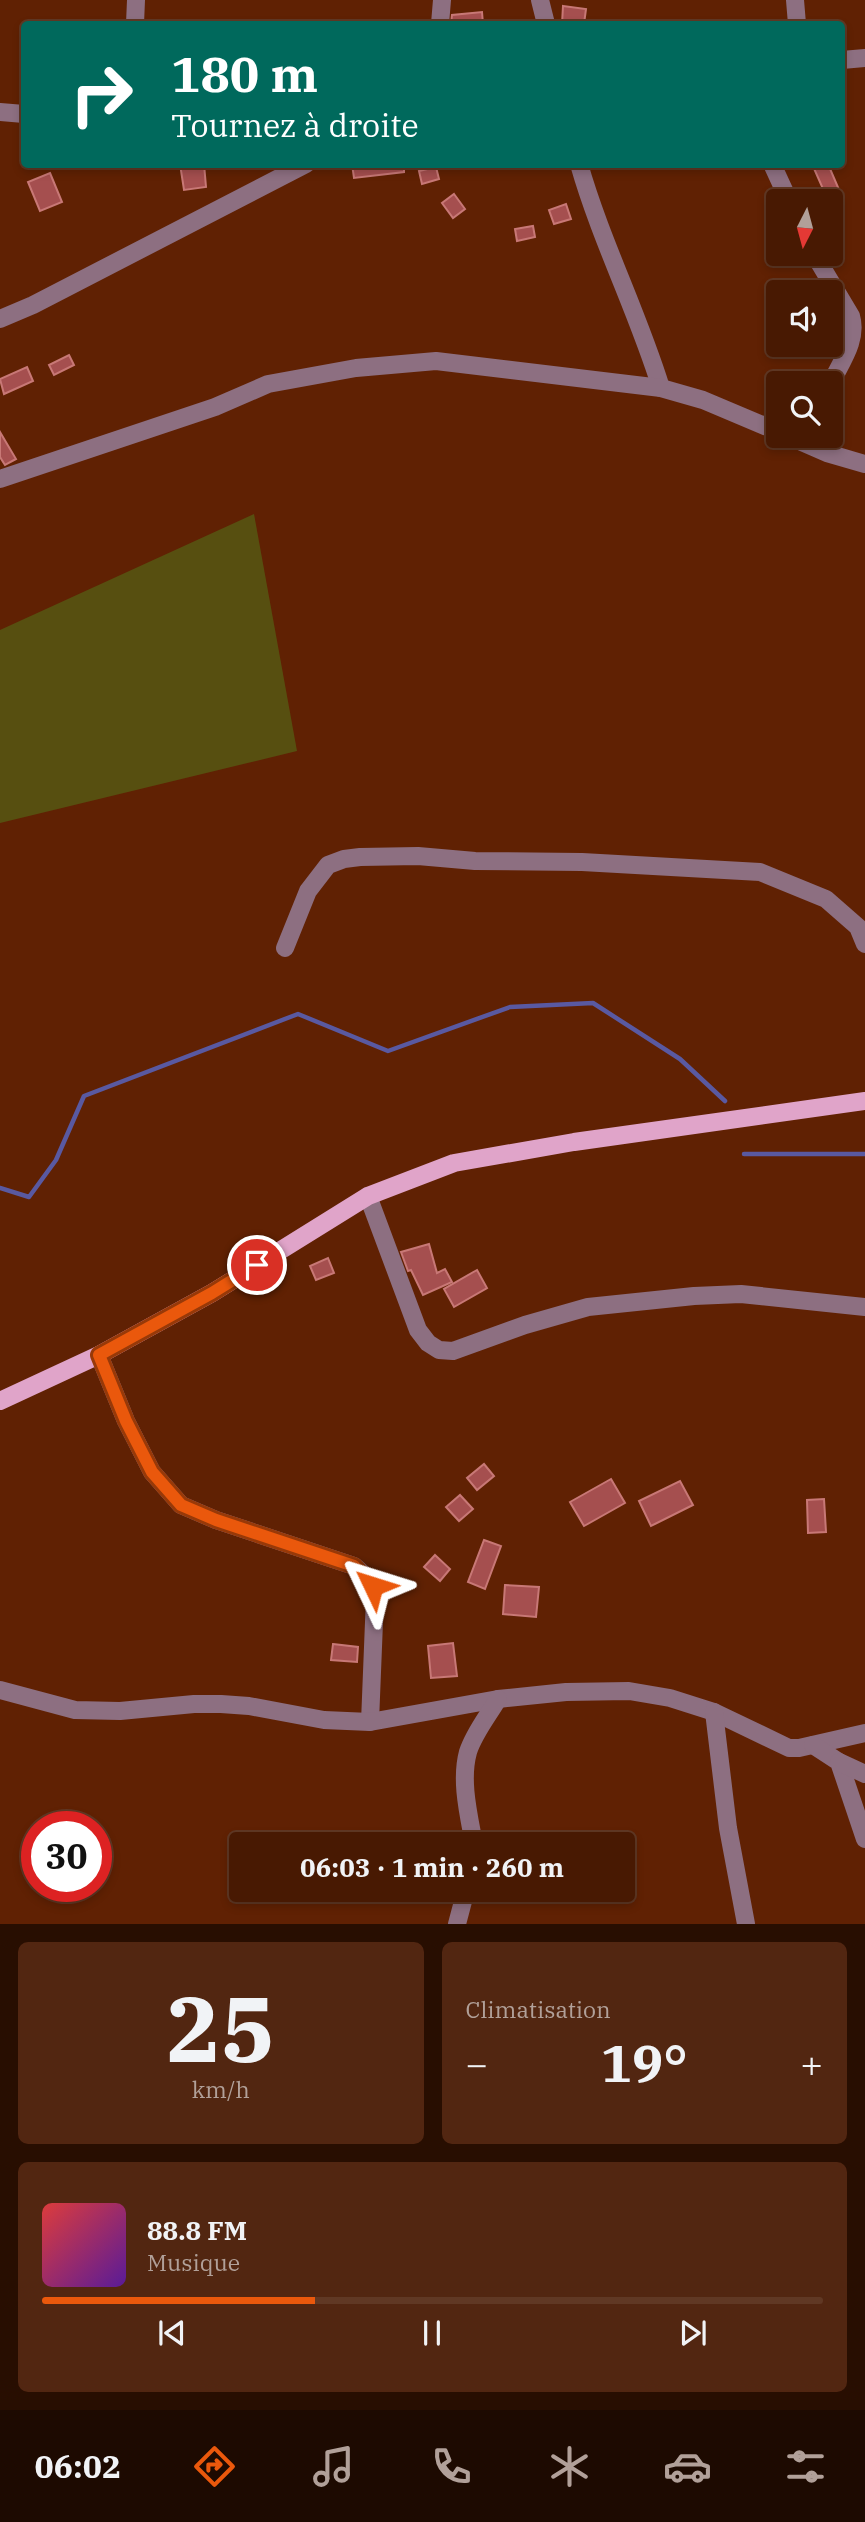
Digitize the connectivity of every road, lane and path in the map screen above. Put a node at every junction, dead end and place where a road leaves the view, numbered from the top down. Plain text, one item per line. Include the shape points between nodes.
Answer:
1 (136, 0) edge
2 (442, 0) edge
3 (540, 0) edge
4 (794, 0) edge
5 (135, 21) edge
6 (440, 21) edge
7 (545, 21) edge
8 (797, 21) edge
9 (865, 58) edge
10 (845, 60) edge
11 (0, 111) edge
12 (21, 114) edge
13 (298, 168) edge
14 (580, 168) edge
15 (774, 168) edge
16 (783, 189) edge
17 (821, 266) edge
18 (0, 319) edge
19 (860, 336) edge
20 (838, 371) edge
21 (662, 388) junction
22 (766, 426) edge
23 (817, 448) edge
24 (865, 464) edge
25 (0, 479) edge
26 (865, 944) edge
27 (285, 948) dead end
28 (865, 1101) edge
29 (368, 1196) junction
30 (865, 1307) edge
31 (99, 1355) junction
32 (0, 1401) edge
33 (0, 1690) edge
34 (498, 1699) junction
35 (714, 1712) junction
36 (370, 1722) junction
37 (865, 1733) edge
38 (813, 1745) junction
39 (839, 1762) junction
40 (865, 1774) edge
41 (473, 1832) edge
42 (865, 1839) edge
43 (463, 1902) edge
44 (457, 1923) edge
45 (746, 1923) edge

1 - 5 street
2 - 6 street
3 - 7 street
4 - 8 street
9 - 10 street
11 - 12 street
13 - 18 street
14 - 21 street
15 - 16 street
17 - 19 street
19 - 20 street
21 - 22 street
21 - 25 street via 436,361 356,368 268,384 215,407
23 - 24 street
26 - 27 street via 858,927 826,899 760,872 418,856 352,858 328,866 308,891
28 - 29 main road via 454,1163
29 - 30 street via 418,1330 439,1350 453,1351 589,1307 694,1296 768,1296
29 - 31 main road via 212,1293
31 - 32 main road
31 - 36 street via 152,1472 181,1505 354,1566 373,1586
33 - 36 street via 75,1710 240,1705 324,1720
34 - 35 street via 629,1691
34 - 36 street
34 - 41 street via 468,1751
35 - 38 street via 789,1748
35 - 45 street via 728,1828
37 - 38 street
38 - 39 street
39 - 40 street
39 - 42 street
43 - 44 street

